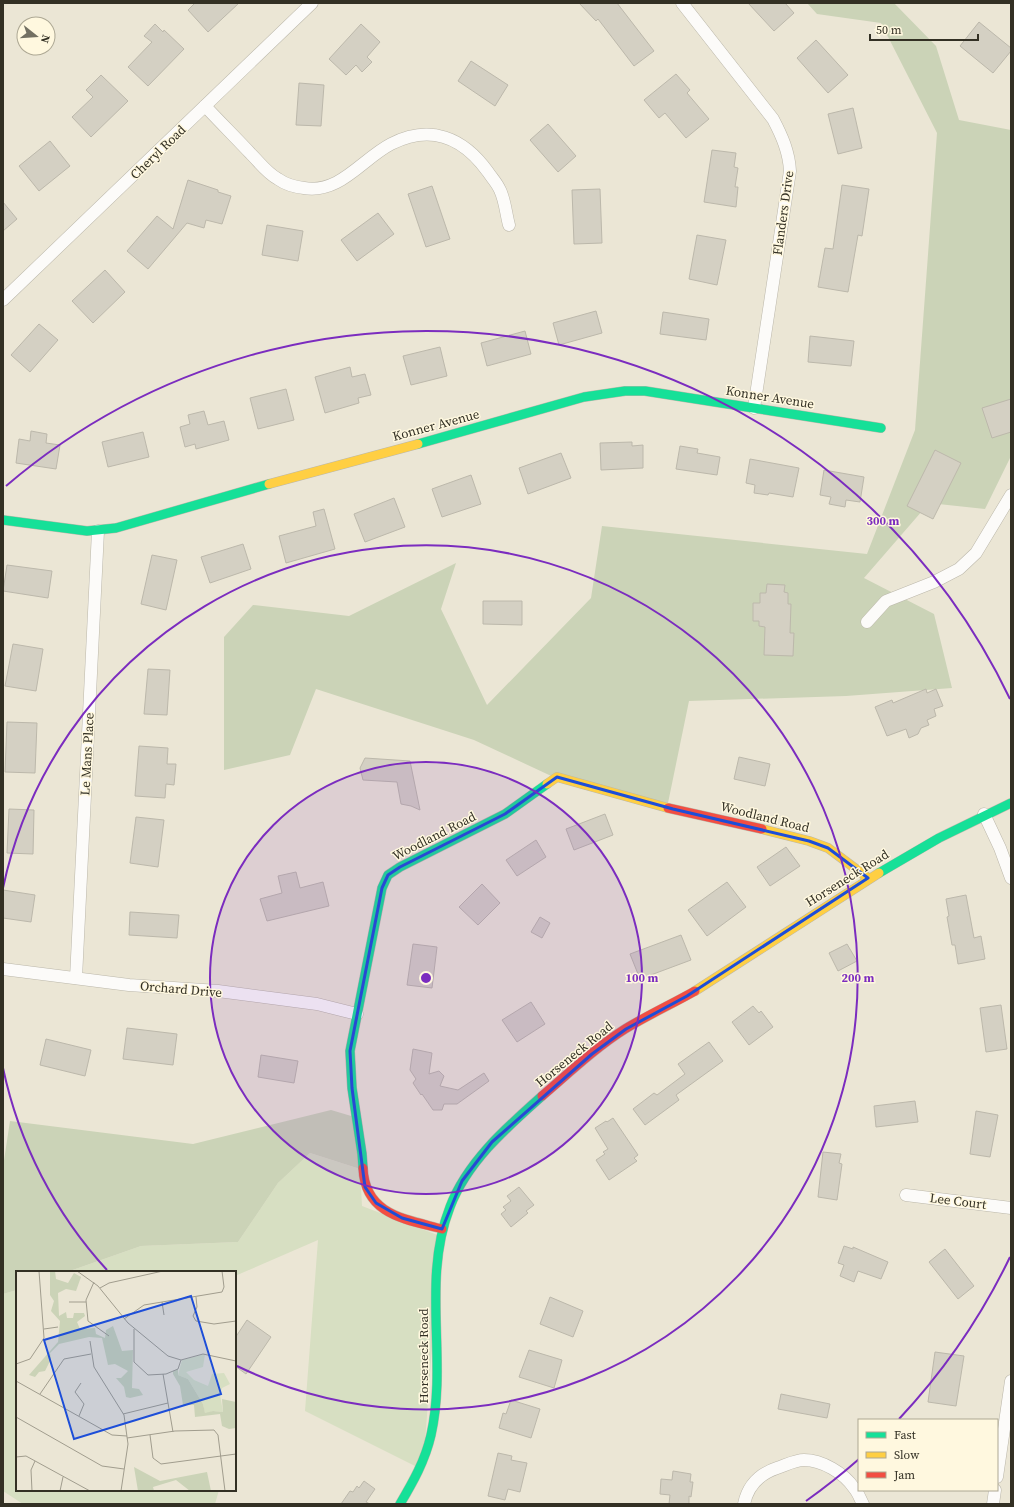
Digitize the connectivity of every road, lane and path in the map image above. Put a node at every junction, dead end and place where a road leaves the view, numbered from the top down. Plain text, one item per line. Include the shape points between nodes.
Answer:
1 (312, 3) edge
2 (682, 3) edge
3 (205, 106) junction
4 (509, 225) dead end
5 (3, 300) edge
6 (754, 408) junction
7 (881, 428) dead end
8 (1011, 495) edge
9 (3, 520) edge
10 (98, 531) junction
11 (867, 622) dead end
12 (1011, 803) edge
13 (984, 814) junction
14 (868, 878) junction
15 (1011, 878) edge
16 (3, 969) edge
17 (76, 978) junction
18 (357, 1014) junction
19 (906, 1195) dead end
20 (1011, 1208) edge
21 (442, 1229) junction
22 (1011, 1381) edge
23 (998, 1470) edge
24 (995, 1491) edge
25 (400, 1504) edge
26 (744, 1504) edge
27 (863, 1504) edge
28 (993, 1504) edge

1 - 3 street, Cheryl Road
2 - 6 street, Flanders Drive via 773,119 790,161
3 - 4 street via 270,174 287,184 304,188 316,189 335,184 385,148 407,137 435,135 447,138 464,147 482,164 500,189
3 - 5 street, Cheryl Road
6 - 7 street, Konner Avenue
6 - 10 street, Konner Avenue via 645,391 584,397
8 - 11 street via 976,553 959,570 886,601
9 - 10 street, Konner Avenue
10 - 17 street, Le Mans Place
12 - 13 street, Horseneck Road
13 - 14 street, Horseneck Road
13 - 15 street
14 - 18 street, Woodland Road via 828,848 809,841 673,809 557,777 505,814 388,875 382,888
14 - 21 street, Horseneck Road via 687,996 626,1029 592,1054 492,1142 462,1181
16 - 17 street, Orchard Drive
17 - 18 street, Orchard Drive via 129,985 218,991 318,1004
18 - 21 street, Woodland Road via 350,1051 352,1088 365,1187 381,1208 402,1218
19 - 20 street, Lee Court
21 - 25 street, Horseneck Road via 435,1275 438,1371 435,1423 415,1480
22 - 23 street
24 - 28 street
26 - 27 street via 747,1493 758,1477 804,1460 832,1469 855,1488

